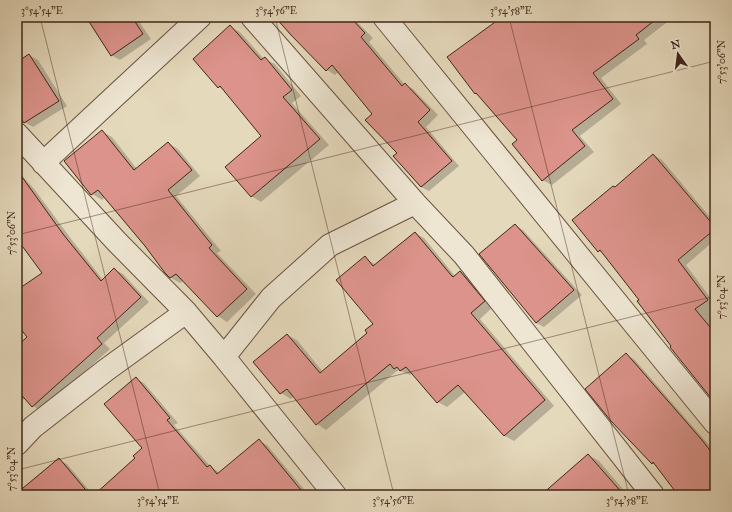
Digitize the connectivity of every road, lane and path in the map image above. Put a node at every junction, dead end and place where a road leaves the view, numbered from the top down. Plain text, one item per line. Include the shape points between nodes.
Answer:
1 (200, 17) edge
2 (252, 17) edge
3 (385, 17) edge
4 (17, 134) edge
5 (42, 163) junction
6 (415, 203) junction
7 (186, 312) junction
8 (224, 357) junction
9 (715, 423) edge
10 (17, 444) edge
11 (335, 495) edge
12 (653, 495) edge

1 - 5 street
2 - 6 street
3 - 9 street
4 - 5 street
5 - 7 street
6 - 8 street via 330,245 271,298
6 - 12 street via 464,256
7 - 8 street
7 - 10 street via 33,427
8 - 11 street

